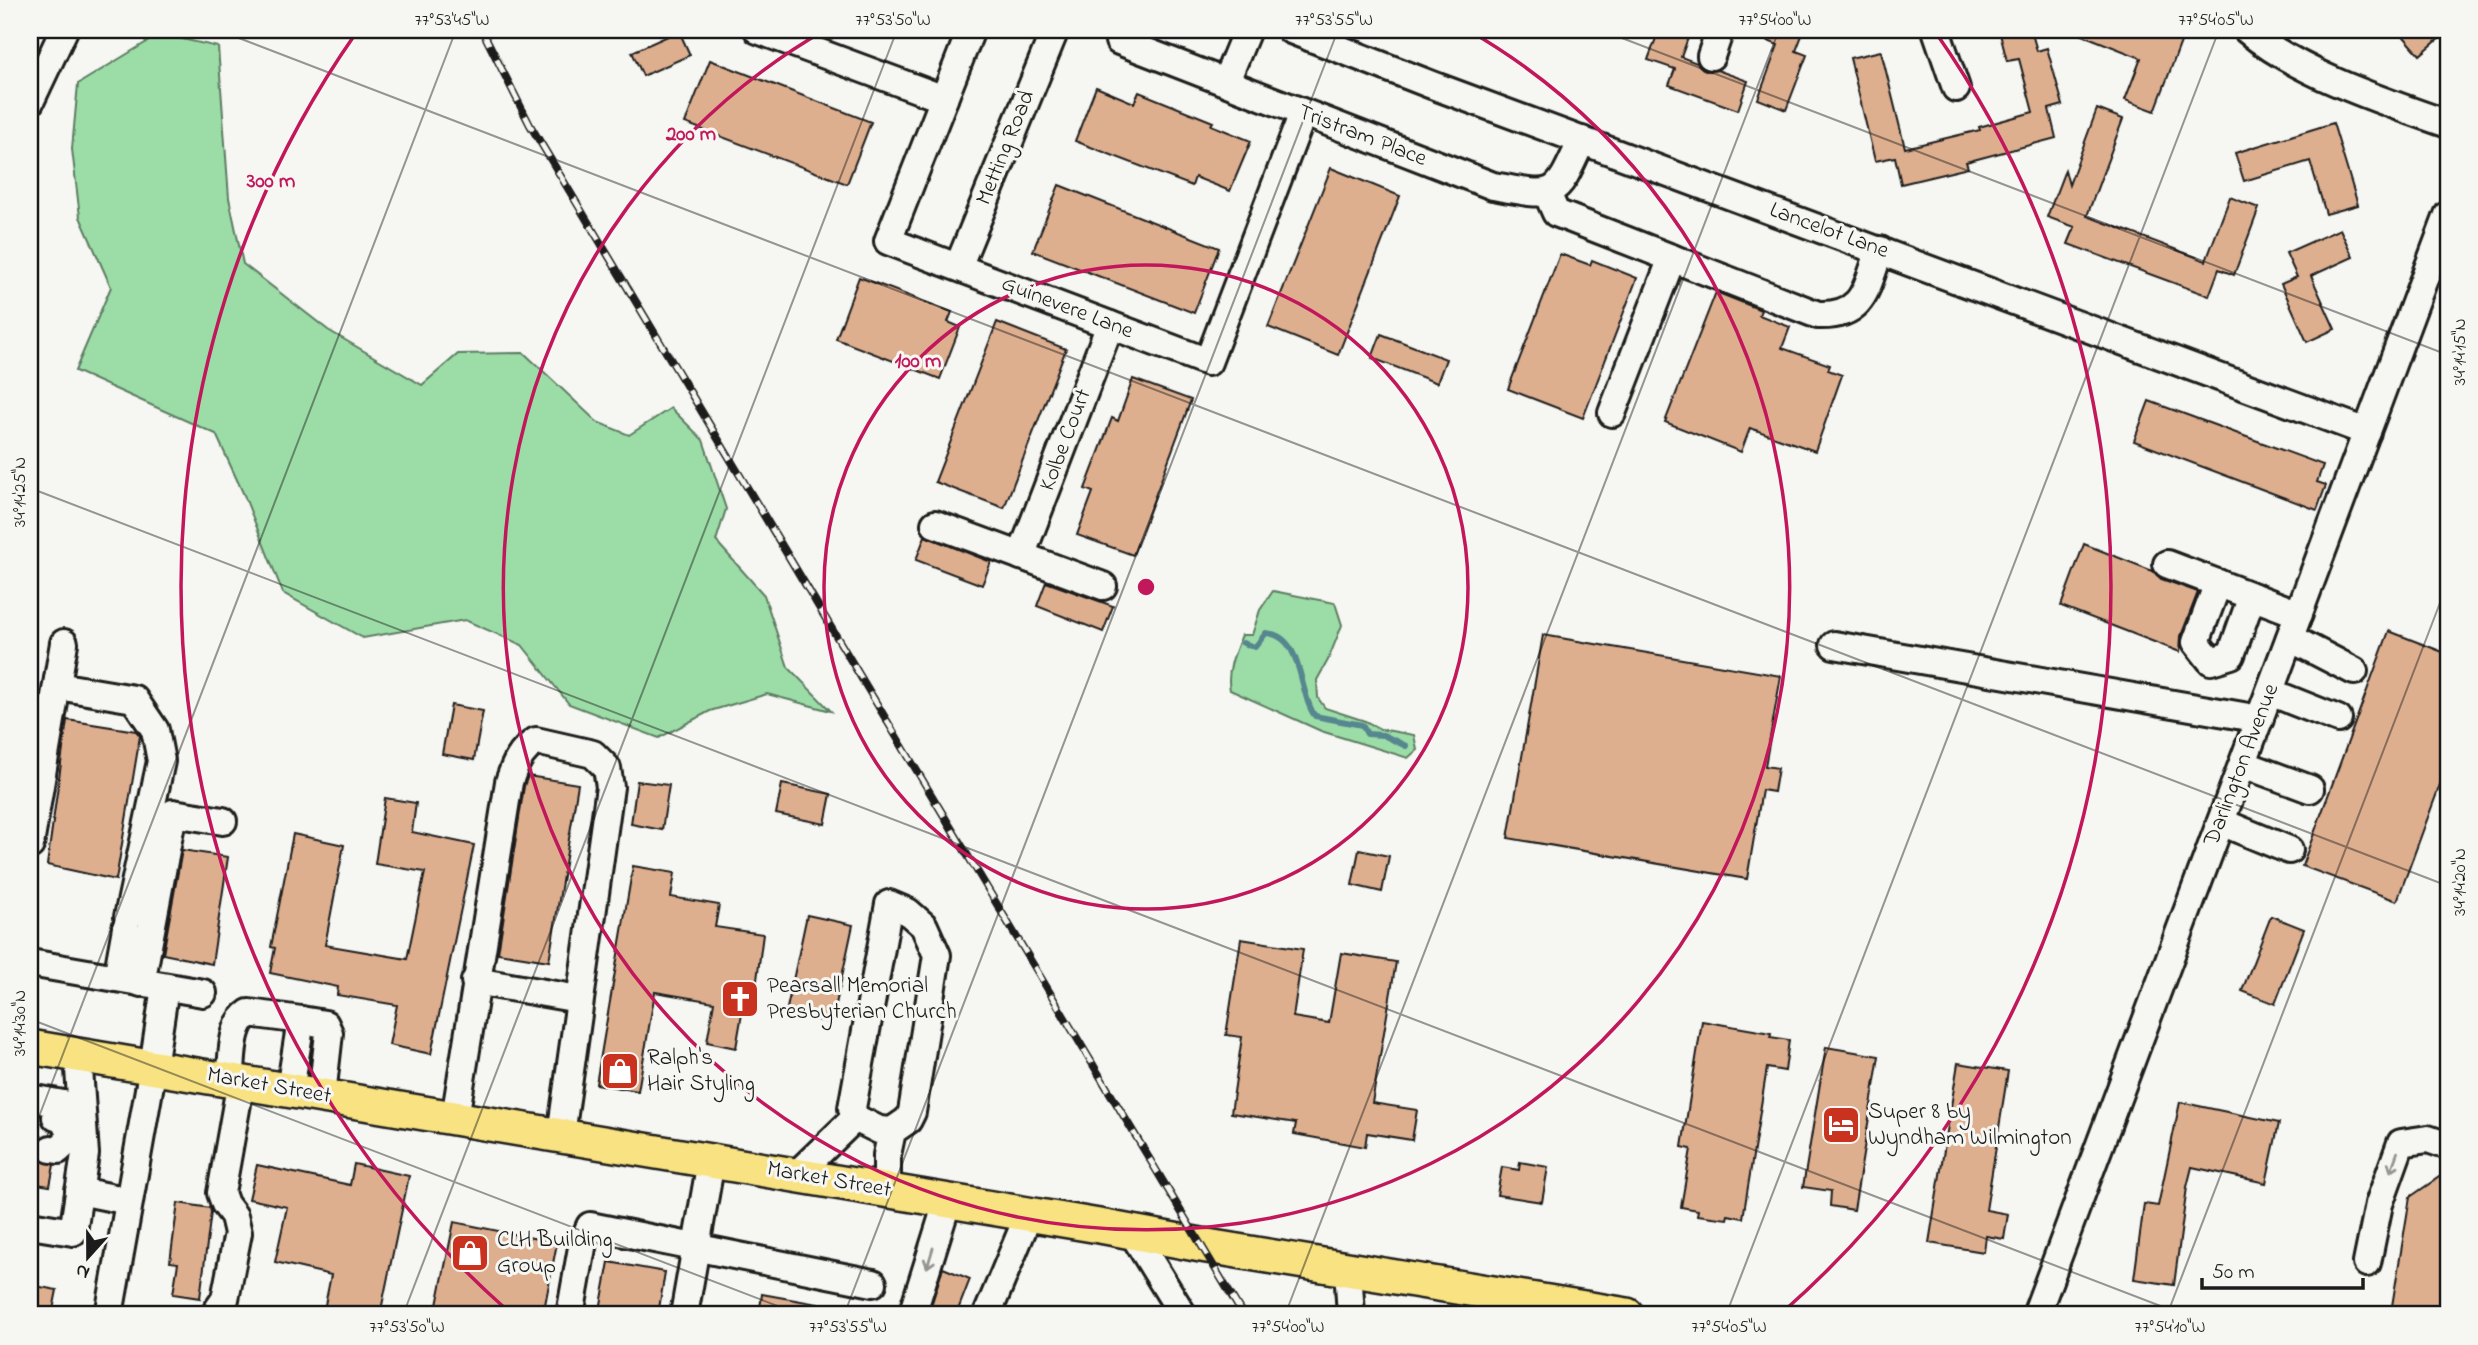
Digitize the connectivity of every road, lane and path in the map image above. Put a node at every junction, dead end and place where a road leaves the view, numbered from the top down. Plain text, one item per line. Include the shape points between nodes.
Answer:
1 (64, 30) edge
2 (758, 30) edge
3 (971, 30) edge
4 (1055, 30) edge
5 (1247, 30) edge
6 (1291, 30) edge
7 (1720, 30) edge
8 (1936, 30) edge
9 (2247, 30) edge
10 (1119, 41) dead end
11 (1710, 56) dead end
12 (1226, 81) junction
13 (1956, 88) dead end
14 (944, 99) junction
15 (30, 102) edge
16 (1303, 113) junction
17 (2448, 124) edge
18 (1582, 140) junction
19 (1547, 193) junction
20 (2448, 215) edge
21 (1880, 250) junction
22 (1672, 258) junction
23 (958, 267) junction
24 (1110, 325) junction
25 (1612, 413) dead end
26 (2367, 432) junction
27 (935, 524) dead end
28 (1021, 556) junction
29 (2167, 564) dead end
30 (2218, 583) junction
31 (1103, 586) dead end
32 (2252, 596) junction
33 (2295, 626) junction
34 (64, 643) dead end
35 (1834, 645) dead end
36 (2354, 671) dead end
37 (58, 686) junction
38 (2270, 692) junction
39 (2260, 719) junction
40 (2338, 719) dead end
41 (40, 728) edge
42 (2242, 764) junction
43 (2310, 789) dead end
44 (162, 811) junction
45 (223, 821) dead end
46 (2221, 822) junction
47 (30, 845) edge
48 (2289, 850) dead end
49 (30, 963) edge
50 (475, 981) junction
51 (141, 983) junction
52 (203, 993) dead end
53 (579, 999) junction
54 (301, 1020) junction
55 (30, 1046) edge
56 (78, 1055) junction
57 (153, 1067) junction
58 (236, 1081) junction
59 (290, 1090) junction
60 (322, 1095) junction
61 (30, 1098) edge
62 (455, 1118) junction
63 (855, 1118) junction
64 (66, 1130) junction
65 (892, 1131) junction
66 (561, 1135) junction
67 (2448, 1146) edge
68 (711, 1161) junction
69 (796, 1175) junction
70 (887, 1190) junction
71 (79, 1191) junction
72 (948, 1200) junction
73 (129, 1201) junction
74 (1029, 1214) junction
75 (30, 1225) edge
76 (1132, 1232) junction
77 (696, 1248) junction
78 (2367, 1263) dead end
79 (1348, 1269) junction
80 (873, 1283) dead end
81 (1557, 1310) edge
82 (109, 1315) edge
83 (214, 1315) edge
84 (570, 1315) edge
85 (684, 1315) edge
86 (912, 1315) edge
87 (987, 1315) edge
88 (1183, 1315) edge
89 (1351, 1315) edge
90 (1627, 1315) edge
91 (2036, 1315) edge

1 - 15 street
2 - 14 street
3 - 14 street, Guinevere Lane
4 - 23 street, Metting Road
5 - 12 street
6 - 18 street, Lancelot Lane
7 - 11 street
8 - 13 street
9 - 17 street via 2296,63
10 - 12 street, Tristram Place
12 - 16 street, Tristram Place
14 - 23 street, Guinevere Lane via 888,241
16 - 19 street, Tristram Place via 1493,186
16 - 24 street, Guinevere Lane via 1208,362
18 - 19 street via 1562,184
18 - 21 street, Lancelot Lane
19 - 22 street via 1556,213
20 - 26 street, Darlington Avenue
21 - 22 street via 1862,298 1834,316 1818,315
21 - 26 street, Lancelot Lane
22 - 25 street
23 - 24 street, Guinevere Lane
24 - 28 street, Kolbe Court
26 - 33 street, Darlington Avenue
27 - 28 street
28 - 31 street
29 - 30 street
30 - 32 street
30 - 32 street via 2196,642 2211,661 2231,655
32 - 33 street
33 - 36 street
33 - 38 street, Darlington Avenue
34 - 37 street
35 - 39 street
37 - 41 street
37 - 44 street via 134,699 155,730 162,761
38 - 39 street, Darlington Avenue
38 - 40 street
39 - 42 street, Darlington Avenue
41 - 47 street
42 - 43 street
42 - 46 street, Darlington Avenue
44 - 45 street
44 - 51 street
44 - 51 street via 127,922
46 - 48 street
46 - 91 street, Darlington Avenue
49 - 51 street
50 - 53 street
50 - 53 street via 509,782 516,761 536,741 593,754 607,768 610,787
50 - 62 street
51 - 52 street
51 - 57 street
53 - 66 street
54 - 58 street via 249,1013 242,1017 237,1026
54 - 59 street
54 - 60 street via 325,1024 329,1033
55 - 56 main road, Market Street
56 - 57 main road, Market Street
56 - 64 street
57 - 58 main road, Market Street
57 - 73 street
58 - 59 main road, Market Street
58 - 83 street via 221,1193 238,1233 225,1299
59 - 60 main road, Market Street
60 - 62 main road, Market Street
61 - 64 street
62 - 66 main road, Market Street
63 - 65 street
63 - 65 street via 852,1108 889,904 924,926 937,955 912,1112
63 - 69 street
64 - 71 street via 85,1154
65 - 70 street
66 - 68 main road, Market Street
67 -> 78 street via 2428,1139 2401,1143 2379,1204
68 - 69 main road, Market Street
68 - 77 street
69 - 70 main road, Market Street
70 - 72 main road, Market Street
71 - 73 street
71 - 75 street via 72,1231
72 - 74 main road, Market Street
72 -> 86 street
73 - 82 street
74 - 76 main road, Market Street
74 - 87 street
76 - 79 main road, Market Street
76 - 88 street
77 - 80 street
77 - 84 street via 590,1226
77 - 85 street
79 - 81 main road, Market Street
79 - 89 street
81 - 90 main road, Market Street

